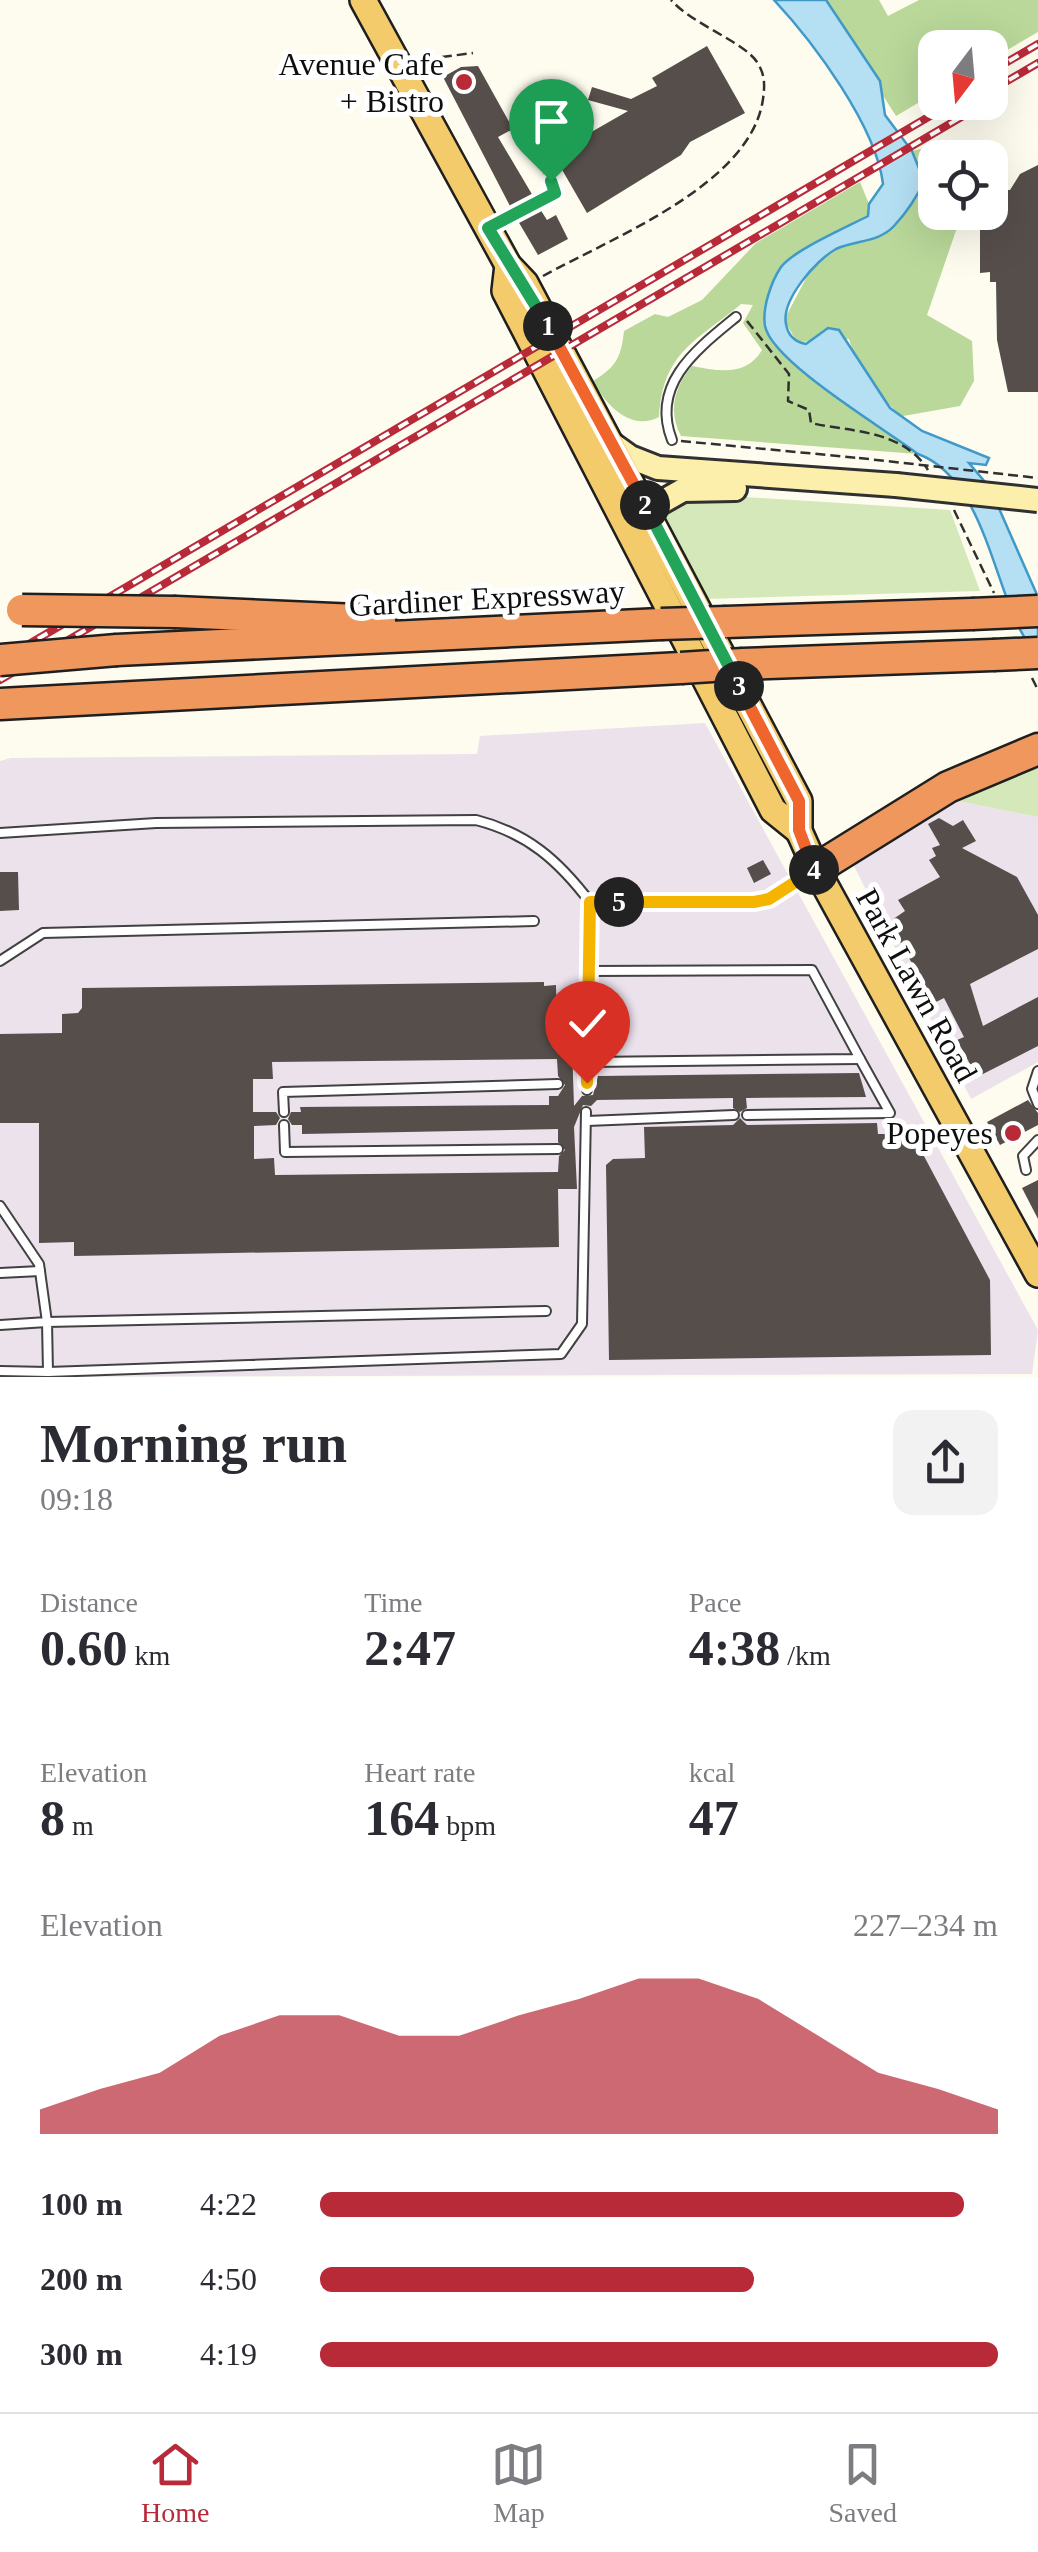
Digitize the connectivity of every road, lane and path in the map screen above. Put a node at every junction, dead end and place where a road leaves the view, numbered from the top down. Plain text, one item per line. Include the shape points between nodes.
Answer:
1 (363, 0) edge
2 (671, 0) edge
3 (473, 53) dead end
4 (427, 59) dead end
5 (534, 114) dead end
6 (488, 228) junction
7 (508, 265) junction
8 (542, 277) dead end
9 (736, 317) joint
10 (672, 440) joint
11 (612, 444) junction
12 (716, 472) junction
13 (930, 473) dead end
14 (1038, 478) edge
15 (901, 492) junction
16 (948, 500) dead end
17 (1038, 500) edge
18 (634, 509) junction
19 (1038, 511) edge
20 (984, 606) junction
21 (11, 609) edge
22 (1038, 610) edge
23 (568, 627) junction
24 (0, 660) edge
25 (1033, 660) edge
26 (1038, 690) edge
27 (0, 704) edge
28 (1038, 749) edge
29 (0, 832) edge
30 (816, 869) junction
31 (590, 902) junction
32 (534, 921) dead end
33 (0, 961) edge
34 (590, 971) junction
35 (860, 1059) junction
36 (588, 1062) junction
37 (1038, 1071) edge
38 (573, 1083) dead end
39 (558, 1084) dead end
40 (1038, 1104) edge
41 (284, 1112) dead end
42 (747, 1115) dead end
43 (734, 1116) dead end
44 (284, 1125) dead end
45 (1038, 1140) edge
46 (574, 1149) dead end
47 (586, 1149) junction
48 (558, 1150) dead end
49 (1026, 1170) dead end
50 (0, 1206) edge
51 (40, 1271) junction
52 (0, 1273) edge
53 (1038, 1274) edge
54 (546, 1311) dead end
55 (46, 1322) junction
56 (0, 1325) edge
57 (0, 1372) edge
58 (48, 1372) junction

1 - 6 main road, Park Lawn Road
2 - 8 path via 756,59 765,82 760,116 704,186
3 - 4 path
5 - 6 lane via 555,193
6 - 7 main road, Park Lawn Road
7 - 11 main road, Park Lawn Road via 525,283
7 - 18 main road, Park Lawn Road via 505,291
9 - 10 lane via 673,380 666,406
9 - 13 path via 752,323 789,374 788,401 809,410 811,423 888,436 922,459
10 - 14 path, bridge
11 - 12 main road via 658,468
11 - 18 main road, Park Lawn Road
12 - 15 main road
12 - 18 main road via 665,482
15 - 17 main road, bridge
15 - 18 main road via 698,488
15 - 19 main road
16 - 20 path
18 - 30 main road, Park Lawn Road via 799,801 799,830
20 - 22 highway, Gardiner Expressway, bridge
20 - 23 highway, Gardiner Expressway, bridge
21 - 23 highway, bridge
23 - 24 highway, Gardiner Expressway, bridge
25 - 26 path
25 - 27 highway, bridge via 994,655 743,664
28 - 30 highway via 948,788
29 - 31 lane via 156,823 476,820 512,829 546,852
30 - 31 lane via 754,902
30 - 53 main road, Park Lawn Road
31 - 34 lane
32 - 33 lane via 43,933
34 - 35 lane via 812,970
34 - 36 lane
35 - 36 lane
35 - 42 lane via 890,1113
36 - 38 lane via 587,1086
37 - 40 lane via 1032,1089
39 - 41 lane via 284,1092
43 - 47 lane via 586,1116
44 - 48 lane via 285,1152
45 - 49 lane via 1023,1156
46 - 47 lane
47 - 58 lane via 582,1324 561,1354
50 - 51 lane
51 - 52 lane
51 - 55 lane
54 - 55 lane
55 - 56 lane
55 - 58 lane
57 - 58 lane

